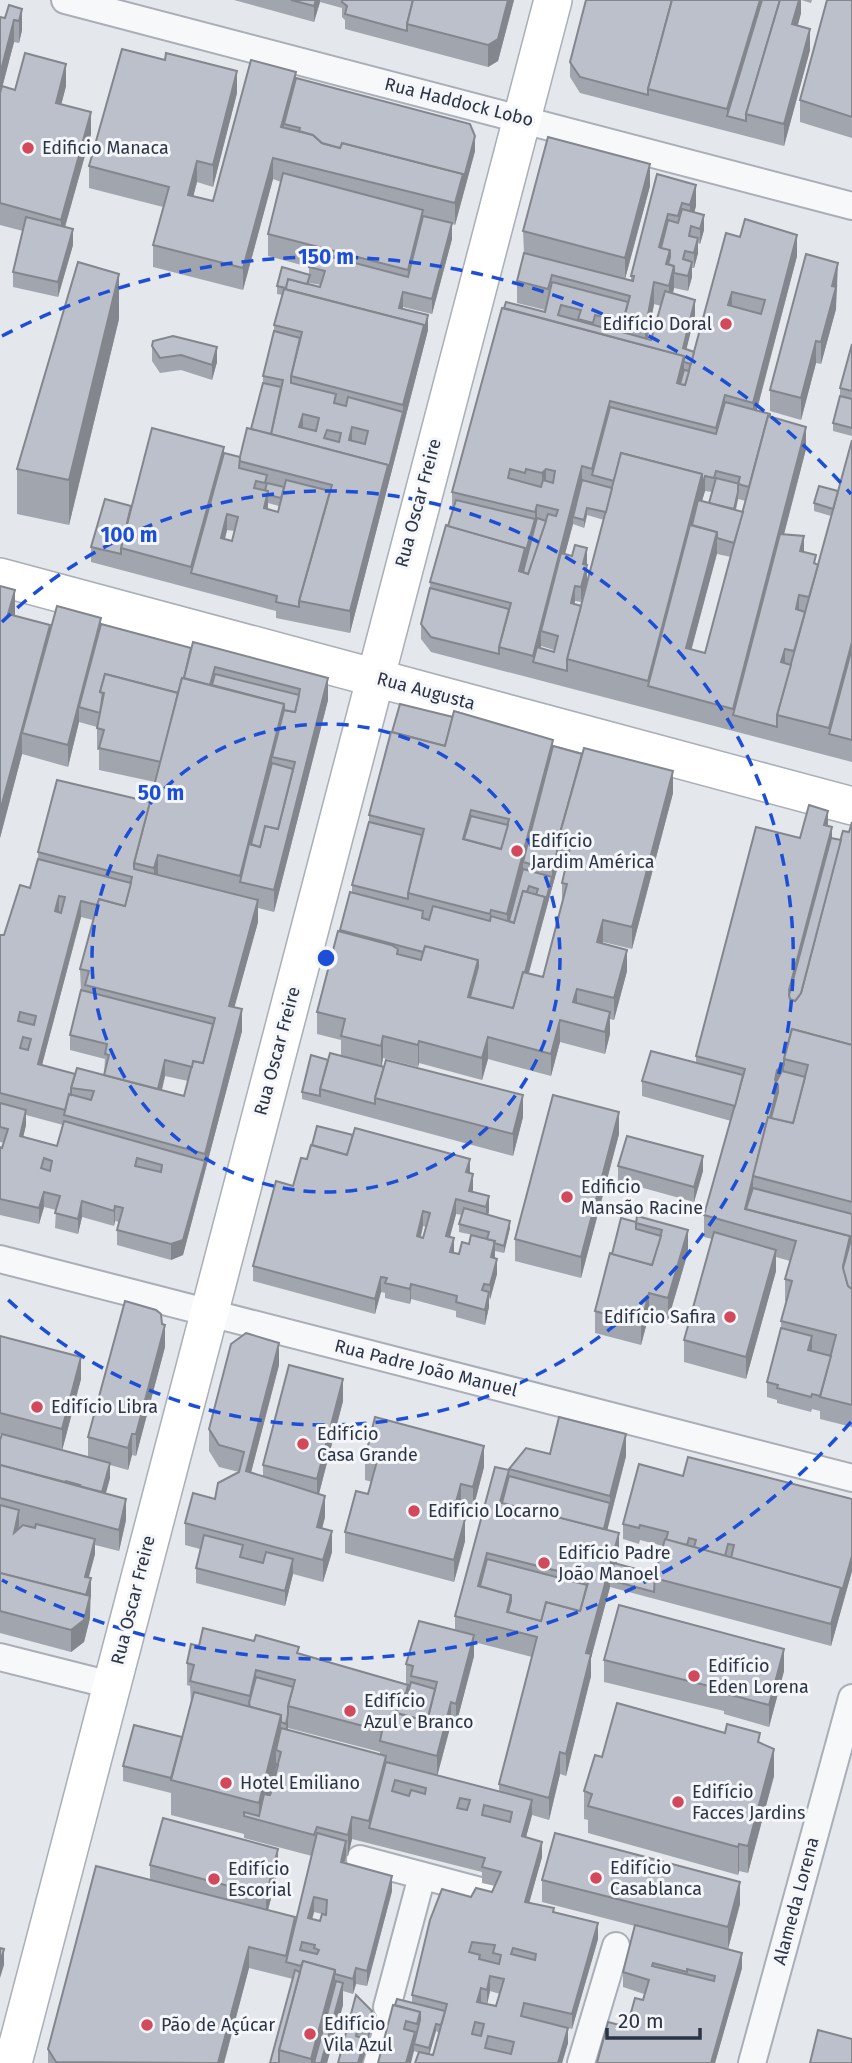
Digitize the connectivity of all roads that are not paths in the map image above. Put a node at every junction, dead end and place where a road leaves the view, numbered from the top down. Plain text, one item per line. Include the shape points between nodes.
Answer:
1 (65, 0) edge
2 (553, 0) edge
3 (114, 7) edge
4 (522, 118) junction
5 (852, 206) edge
6 (0, 577) edge
7 (371, 677) junction
8 (852, 806) edge
9 (0, 1259) edge
10 (206, 1313) junction
11 (852, 1478) edge
12 (0, 1657) edge
13 (111, 1685) junction
14 (852, 1698) edge
15 (360, 1859) dead end
16 (422, 1876) junction
17 (484, 1892) edge
18 (616, 1946) dead end
19 (387, 2007) joint
20 (13, 2063) edge
21 (371, 2063) edge
22 (580, 2063) edge
23 (752, 2063) edge

1 - 3 street, Rua Haddock Lobo
2 - 4 street, Rua Oscar Freire
3 - 4 street, Rua Haddock Lobo
4 - 5 street, Rua Haddock Lobo
4 - 7 street, Rua Oscar Freire
6 - 7 street, Rua Augusta
7 - 8 street, Rua Augusta
7 - 10 street, Rua Oscar Freire
9 - 10 street, Rua Padre João Manuel
10 - 11 street, Rua Padre João Manuel
10 - 13 street, Rua Oscar Freire
12 - 13 street
13 - 20 street, Rua Oscar Freire
14 - 23 street, Alameda Lorena
15 - 16 street
16 - 17 street
16 - 19 street
18 - 22 street
19 - 21 lane

